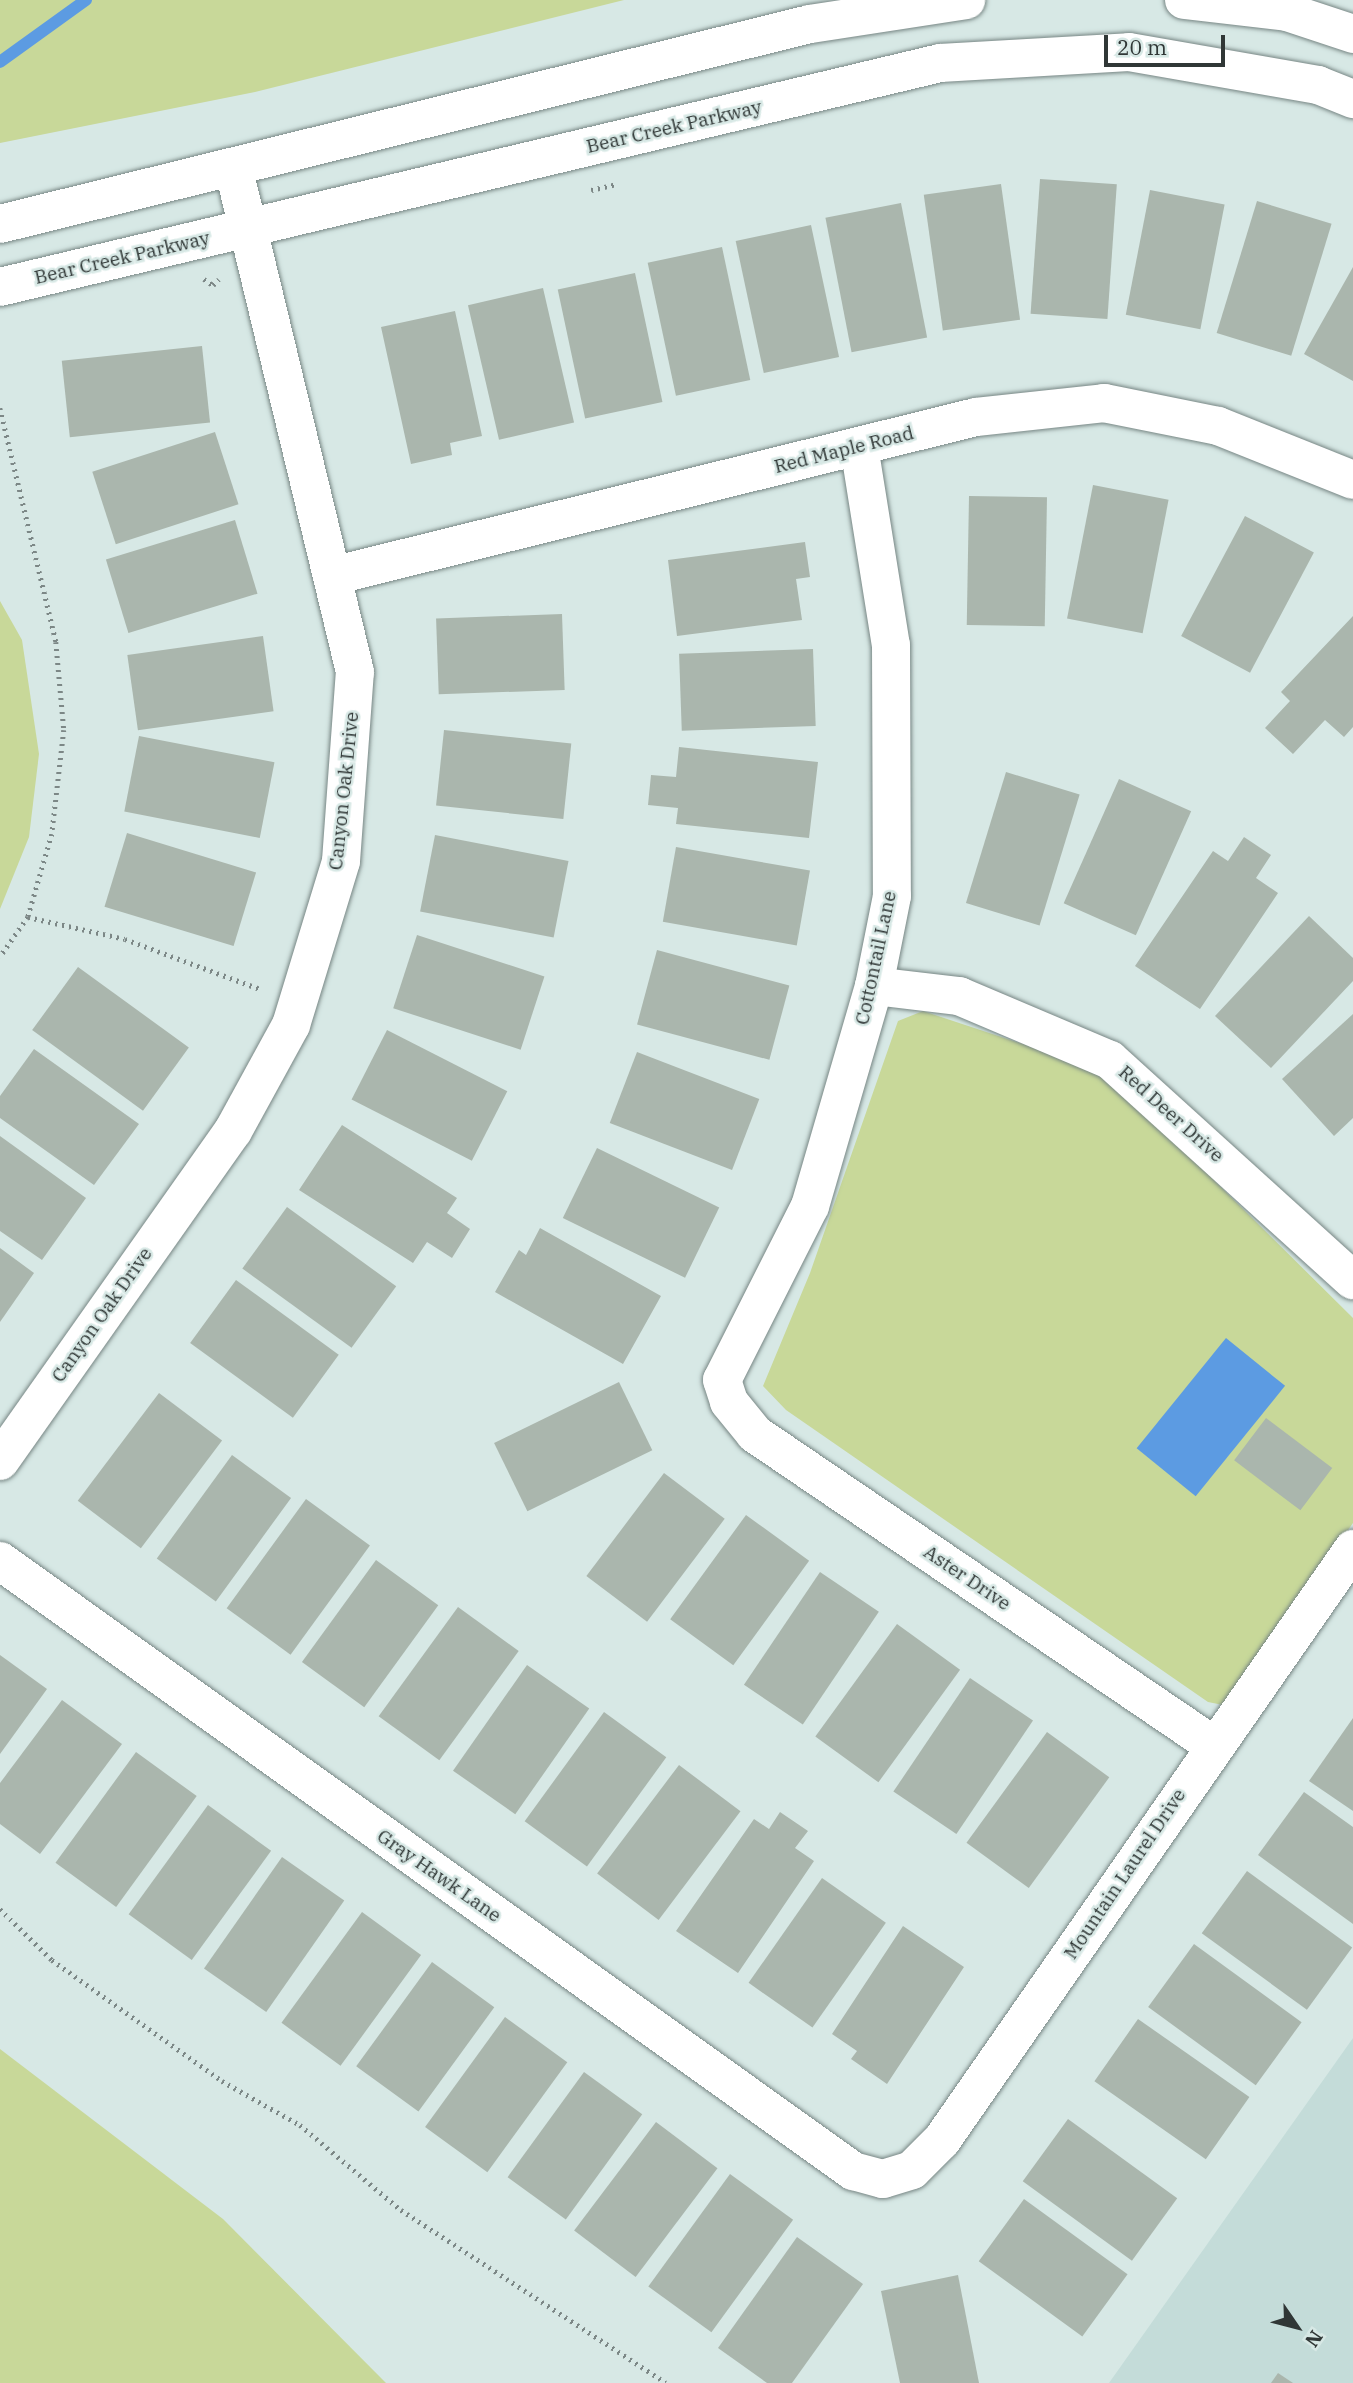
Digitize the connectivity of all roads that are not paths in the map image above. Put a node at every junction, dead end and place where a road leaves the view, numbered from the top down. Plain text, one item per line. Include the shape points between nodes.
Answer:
1 (966, 0) edge
2 (1184, 0) edge
3 (1353, 34) edge
4 (1353, 99) edge
5 (233, 166) junction
6 (0, 224) edge
7 (250, 228) junction
8 (0, 287) edge
9 (859, 446) junction
10 (1353, 480) edge
11 (332, 576) junction
12 (874, 986) junction
13 (1353, 1280) edge
14 (729, 1402) joint
15 (0, 1461) edge
16 (1353, 1549) edge
17 (0, 1561) edge
18 (1213, 1745) junction
19 (883, 2179) joint

1 - 5 street via 810,24
2 - 3 street via 1287,12
4 - 7 street, Bear Creek Parkway via 1318,85 1129,52 940,63
5 - 6 street
5 - 7 street, Canyon Oak Drive
7 - 8 street, Bear Creek Parkway
7 - 11 street, Canyon Oak Drive
9 - 10 street, Red Maple Road via 976,417 1104,403 1218,426
9 - 11 street, Red Maple Road
9 - 12 street, Cottontail Lane via 891,645 896,775 892,895
11 - 15 street, Canyon Oak Drive via 355,672 341,861 297,1004 233,1131
12 - 13 street, Red Deer Drive via 959,996 1110,1060
12 - 14 street, Cottontail Lane via 810,1206 722,1380
14 - 18 street, Aster Drive via 755,1434
16 - 18 street, Mountain Laurel Drive
17 - 19 street, Gray Hawk Lane via 853,2171
18 - 19 street, Mountain Laurel Drive via 942,2140 912,2170

